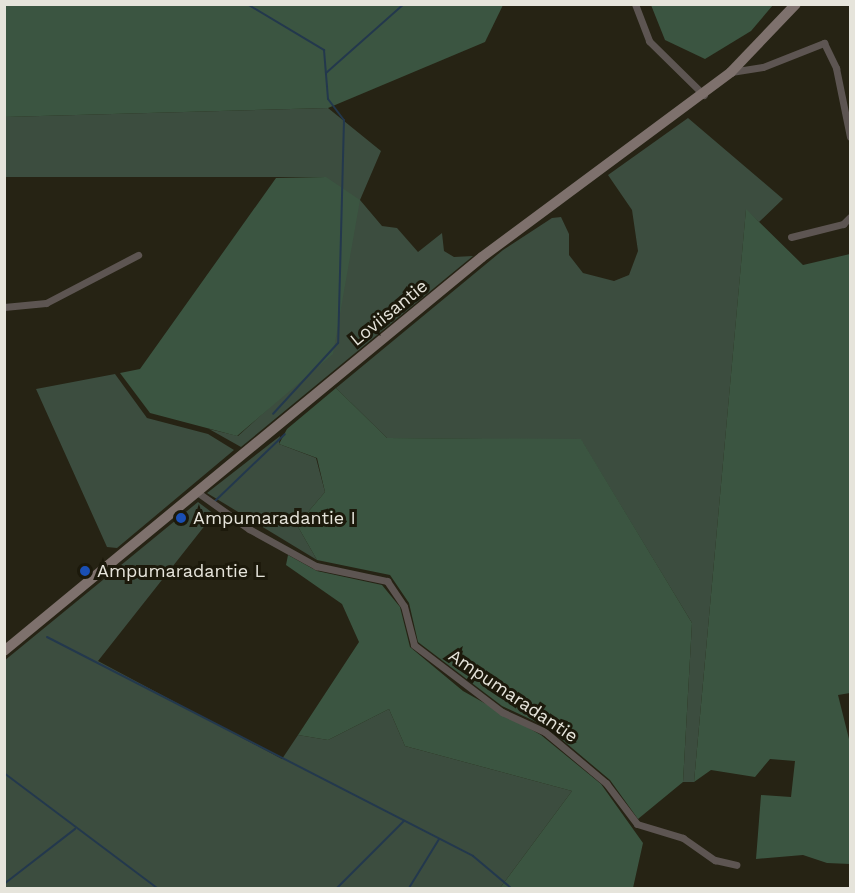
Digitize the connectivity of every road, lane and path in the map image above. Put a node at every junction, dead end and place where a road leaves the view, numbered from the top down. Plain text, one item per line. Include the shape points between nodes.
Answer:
1 (635, 4) edge
2 (796, 4) edge
3 (731, 72) junction
4 (704, 95) junction
5 (850, 137) edge
6 (850, 217) edge
7 (791, 237) dead end
8 (138, 255) dead end
9 (4, 307) edge
10 (197, 492) junction
11 (4, 651) edge
12 (736, 864) dead end

1 - 4 street via 650,41
2 - 3 main road, Loviisantie
3 - 4 main road, Loviisantie
3 - 5 street via 763,67 824,43 836,68
4 - 10 main road, Loviisantie via 545,208
6 - 7 street via 843,224
8 - 9 street via 46,303
10 - 11 main road, Loviisantie
10 - 12 street, Ampumaradantie via 249,529 316,566 387,581 404,606 414,645 502,712 545,732 606,783 637,824 683,838 715,860

